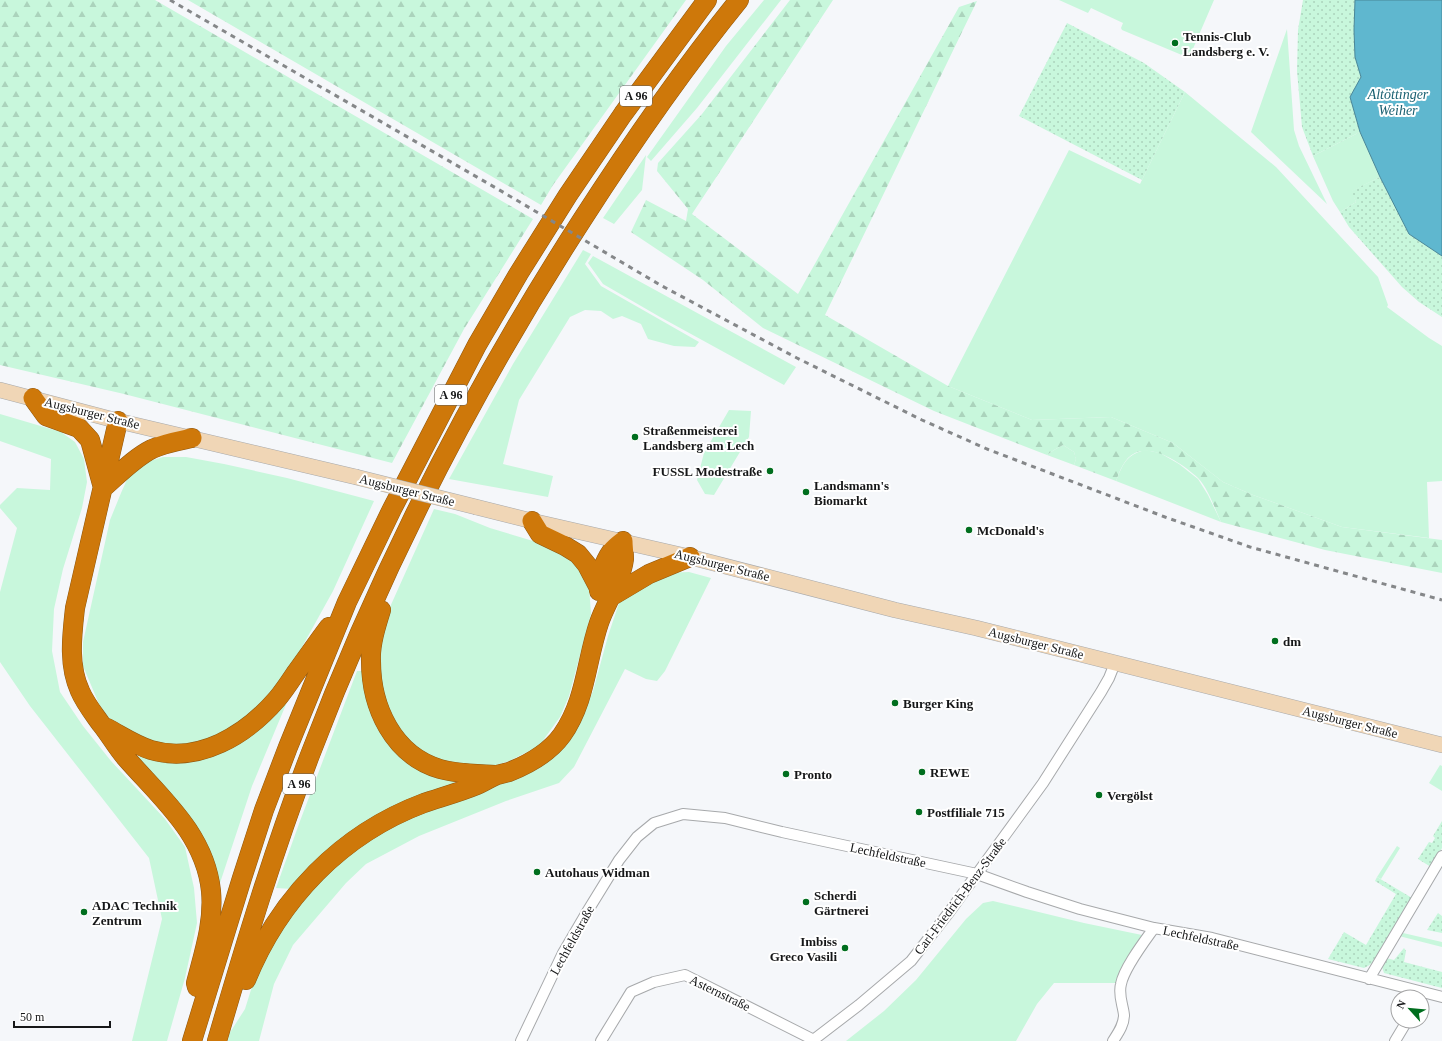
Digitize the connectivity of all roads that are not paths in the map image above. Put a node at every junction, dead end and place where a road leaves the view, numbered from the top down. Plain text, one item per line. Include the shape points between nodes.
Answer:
1 (707, 0) edge
2 (739, 0) edge
3 (0, 390) edge
4 (33, 398) junction
5 (118, 421) junction
6 (192, 438) junction
7 (103, 488) junction
8 (532, 521) junction
9 (405, 537) junction
10 (623, 541) junction
11 (690, 557) junction
12 (605, 591) junction
13 (347, 602) junction
14 (1115, 662) junction
15 (102, 725) junction
16 (1442, 745) edge
17 (496, 775) junction
18 (1442, 856) edge
19 (977, 874) junction
20 (1154, 928) junction
21 (1369, 979) junction
22 (1402, 989) edge
23 (1430, 996) edge
24 (1442, 997) edge
25 (198, 1018) junction
26 (1402, 1029) edge
27 (217, 1040) edge
28 (813, 1040) edge
29 (192, 1041) edge
30 (522, 1041) edge
31 (601, 1041) edge
32 (1113, 1041) edge
33 (1395, 1041) edge

1 - 13 highway, A 96 via 623,114 519,273 438,418
2 - 9 highway, A 96 via 642,129 540,285 455,436
3 - 4 main road, Augsburger Straße
4 - 5 main road, Augsburger Straße
4 - 7 highway via 46,416 79,428 90,440
5 - 6 main road, Augsburger Straße
5 - 7 highway
6 - 7 highway via 169,442 152,449
6 - 8 main road, Augsburger Straße, bridge
7 - 15 highway via 75,608 71,639 73,669 80,691
8 - 10 main road, Augsburger Straße
8 - 12 highway via 540,534 578,554
9 - 17 highway via 376,624 370,660 372,688 380,713 392,734 422,761 456,772
9 - 27 highway, A 96 via 347,665 308,760 263,885
10 - 11 main road, Augsburger Straße
10 - 12 highway via 611,552 603,570
11 - 12 highway
11 - 14 main road, Augsburger Straße via 895,610
12 - 17 highway via 583,691 562,735 530,763
13 - 15 highway via 277,699 241,732 225,742 205,750 167,753 137,744
13 - 25 highway, A 96 via 264,810
14 - 16 main road, Augsburger Straße
14 - 19 street, Carl-Friedrich-Benz-Straße via 1101,692 1043,783
15 - 25 highway via 125,758 192,835 205,863 211,890 211,925 196,983
17 - 27 highway via 480,784 389,818 326,862 299,891 275,923 254,960 236,1006
18 - 21 street
19 - 20 street, Lechfeldstraße via 1080,909
19 - 28 street, Carl-Friedrich-Benz-Straße via 911,961
19 - 30 street, Lechfeldstraße via 724,818 683,814 654,823 637,837 619,860 587,912 563,953
20 - 21 street, Lechfeldstraße via 1212,938
20 - 32 street via 1120,984 1124,1017
21 - 22 street, Lechfeldstraße
23 - 24 street, Lechfeldstraße
25 - 29 highway, A 96
26 - 33 street
28 - 31 street, Asternstraße via 685,976 654,982 631,992

